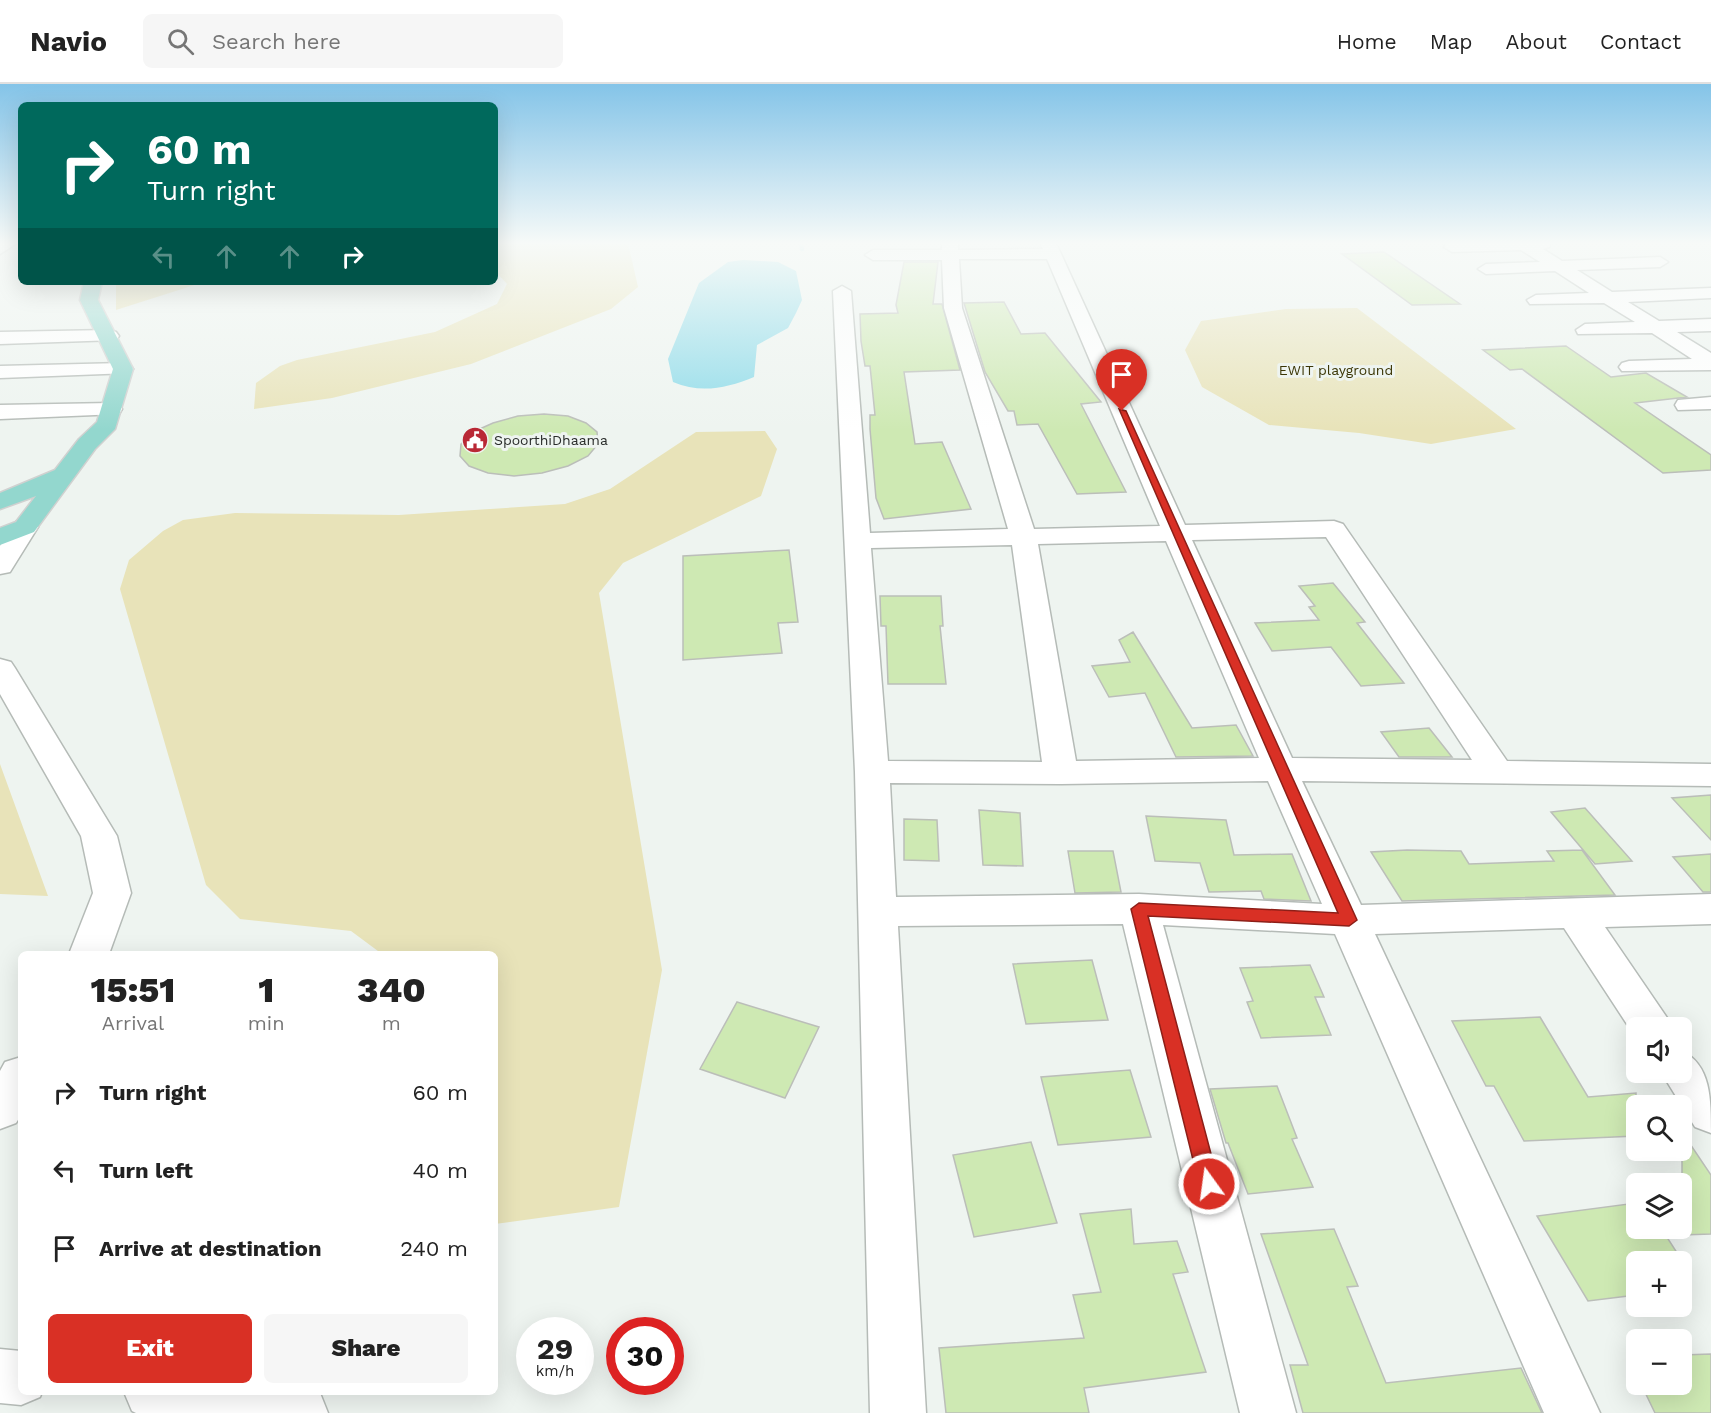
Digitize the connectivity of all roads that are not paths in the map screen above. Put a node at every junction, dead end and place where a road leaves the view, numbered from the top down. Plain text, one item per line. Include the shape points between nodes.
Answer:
1 (92, 305) edge
2 (856, 305) edge
3 (952, 305) edge
4 (1075, 305) edge
5 (1620, 305) edge
6 (1711, 326) edge
7 (1655, 328) junction
8 (1585, 330) dead end
9 (109, 336) junction
10 (0, 338) edge
11 (1711, 363) edge
12 (1629, 367) dead end
13 (123, 369) junction
14 (0, 372) edge
15 (1711, 403) edge
16 (1686, 405) dead end
17 (111, 409) junction
18 (0, 412) edge
19 (67, 473) junction
20 (0, 502) edge
21 (25, 527) junction
22 (1177, 534) junction
23 (0, 537) edge
24 (1024, 539) junction
25 (858, 541) junction
26 (0, 566) edge
27 (0, 668) edge
28 (1280, 769) junction
29 (872, 772) junction
30 (1497, 772) junction
31 (1061, 773) junction
32 (1711, 775) edge
33 (1139, 909) junction
34 (1711, 909) edge
35 (877, 912) junction
36 (1575, 914) junction
37 (1349, 920) junction
38 (90, 951) edge
39 (1645, 1017) edge
40 (18, 1081) edge
41 (1691, 1083) edge
42 (0, 1109) edge
43 (1711, 1113) edge
44 (0, 1376) edge
45 (18, 1378) edge
46 (172, 1395) edge
47 (300, 1413) edge
48 (898, 1413) edge
49 (1268, 1413) edge
50 (1572, 1413) edge

1 - 9 main road
2 - 25 street
3 - 24 street
4 - 22 street
5 - 7 street
6 - 7 street
7 - 8 street
7 - 11 street
9 - 10 street
9 - 13 main road
11 - 12 street
13 - 14 street
13 - 17 main road
15 - 16 street
17 - 18 street
17 - 19 main road via 107,424
19 - 20 main road
19 - 21 main road
21 - 23 main road
21 - 26 street
22 - 24 street
22 - 28 street
22 - 30 street via 1334,529
24 - 25 street
24 - 31 street
25 - 29 street
27 - 38 street via 99,836 112,893
28 - 30 street
28 - 31 street
28 - 37 street
29 - 31 street
29 - 35 street
30 - 32 street
33 - 35 street
33 - 37 street
33 - 49 street
34 - 36 street
35 - 48 street
36 - 37 street
36 - 39 street
37 - 50 street
40 - 42 street
41 - 43 street
44 - 45 street
46 - 47 street

